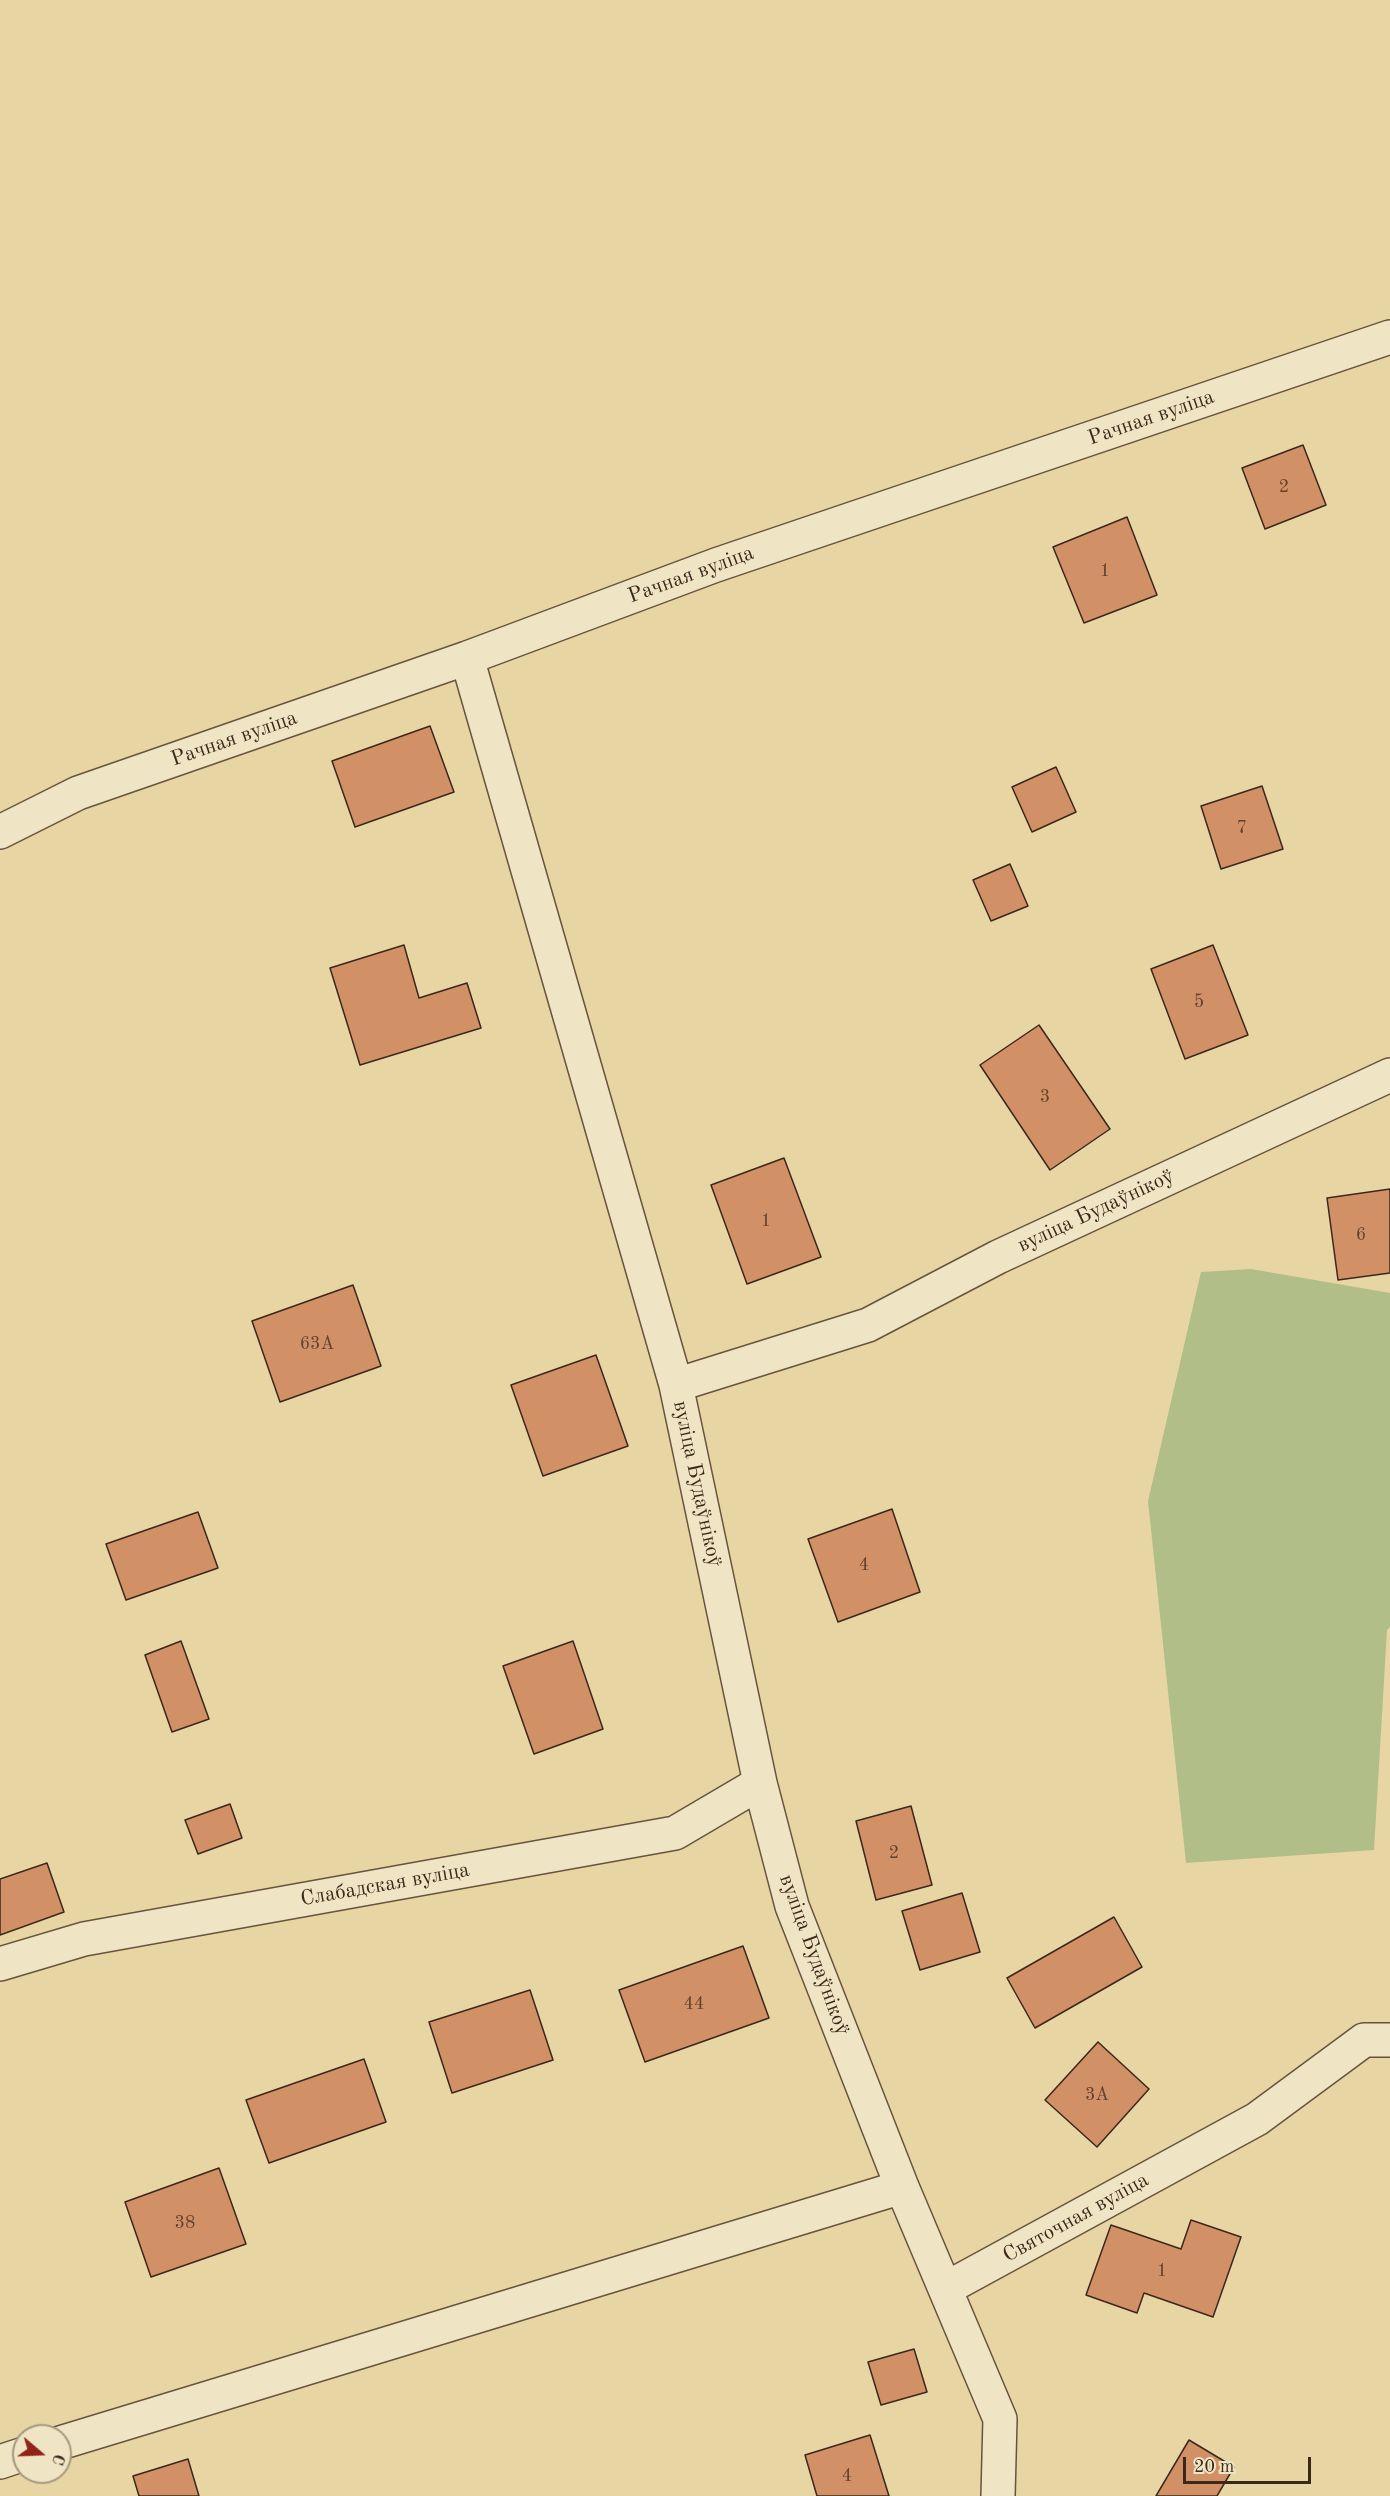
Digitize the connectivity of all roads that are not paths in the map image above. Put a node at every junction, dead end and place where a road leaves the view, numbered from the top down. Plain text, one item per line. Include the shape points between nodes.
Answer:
1 (1390, 337) edge
2 (467, 658) junction
3 (0, 832) edge
4 (1390, 1075) edge
5 (676, 1385) junction
6 (760, 1783) junction
7 (0, 1964) edge
8 (1390, 2040) edge
9 (902, 2187) junction
10 (945, 2289) junction
11 (72, 2440) edge
12 (998, 2496) edge

1 - 2 street, Рачная вуліца via 716,565
2 - 3 street, Рачная вуліца via 78,793
2 - 5 street
4 - 5 street, вуліца Будаўнікоў via 998,1257 868,1325
5 - 6 street, вуліца Будаўнікоў
6 - 7 street, Слабадская вуліца via 675,1833 84,1939
6 - 9 street, вуліца Будаўнікоў via 792,1906
8 - 10 street, Святочная вуліца via 1364,2040 1257,2119
9 - 10 street, вуліца Будаўнікоў
9 - 11 street
10 - 12 street via 1000,2419

